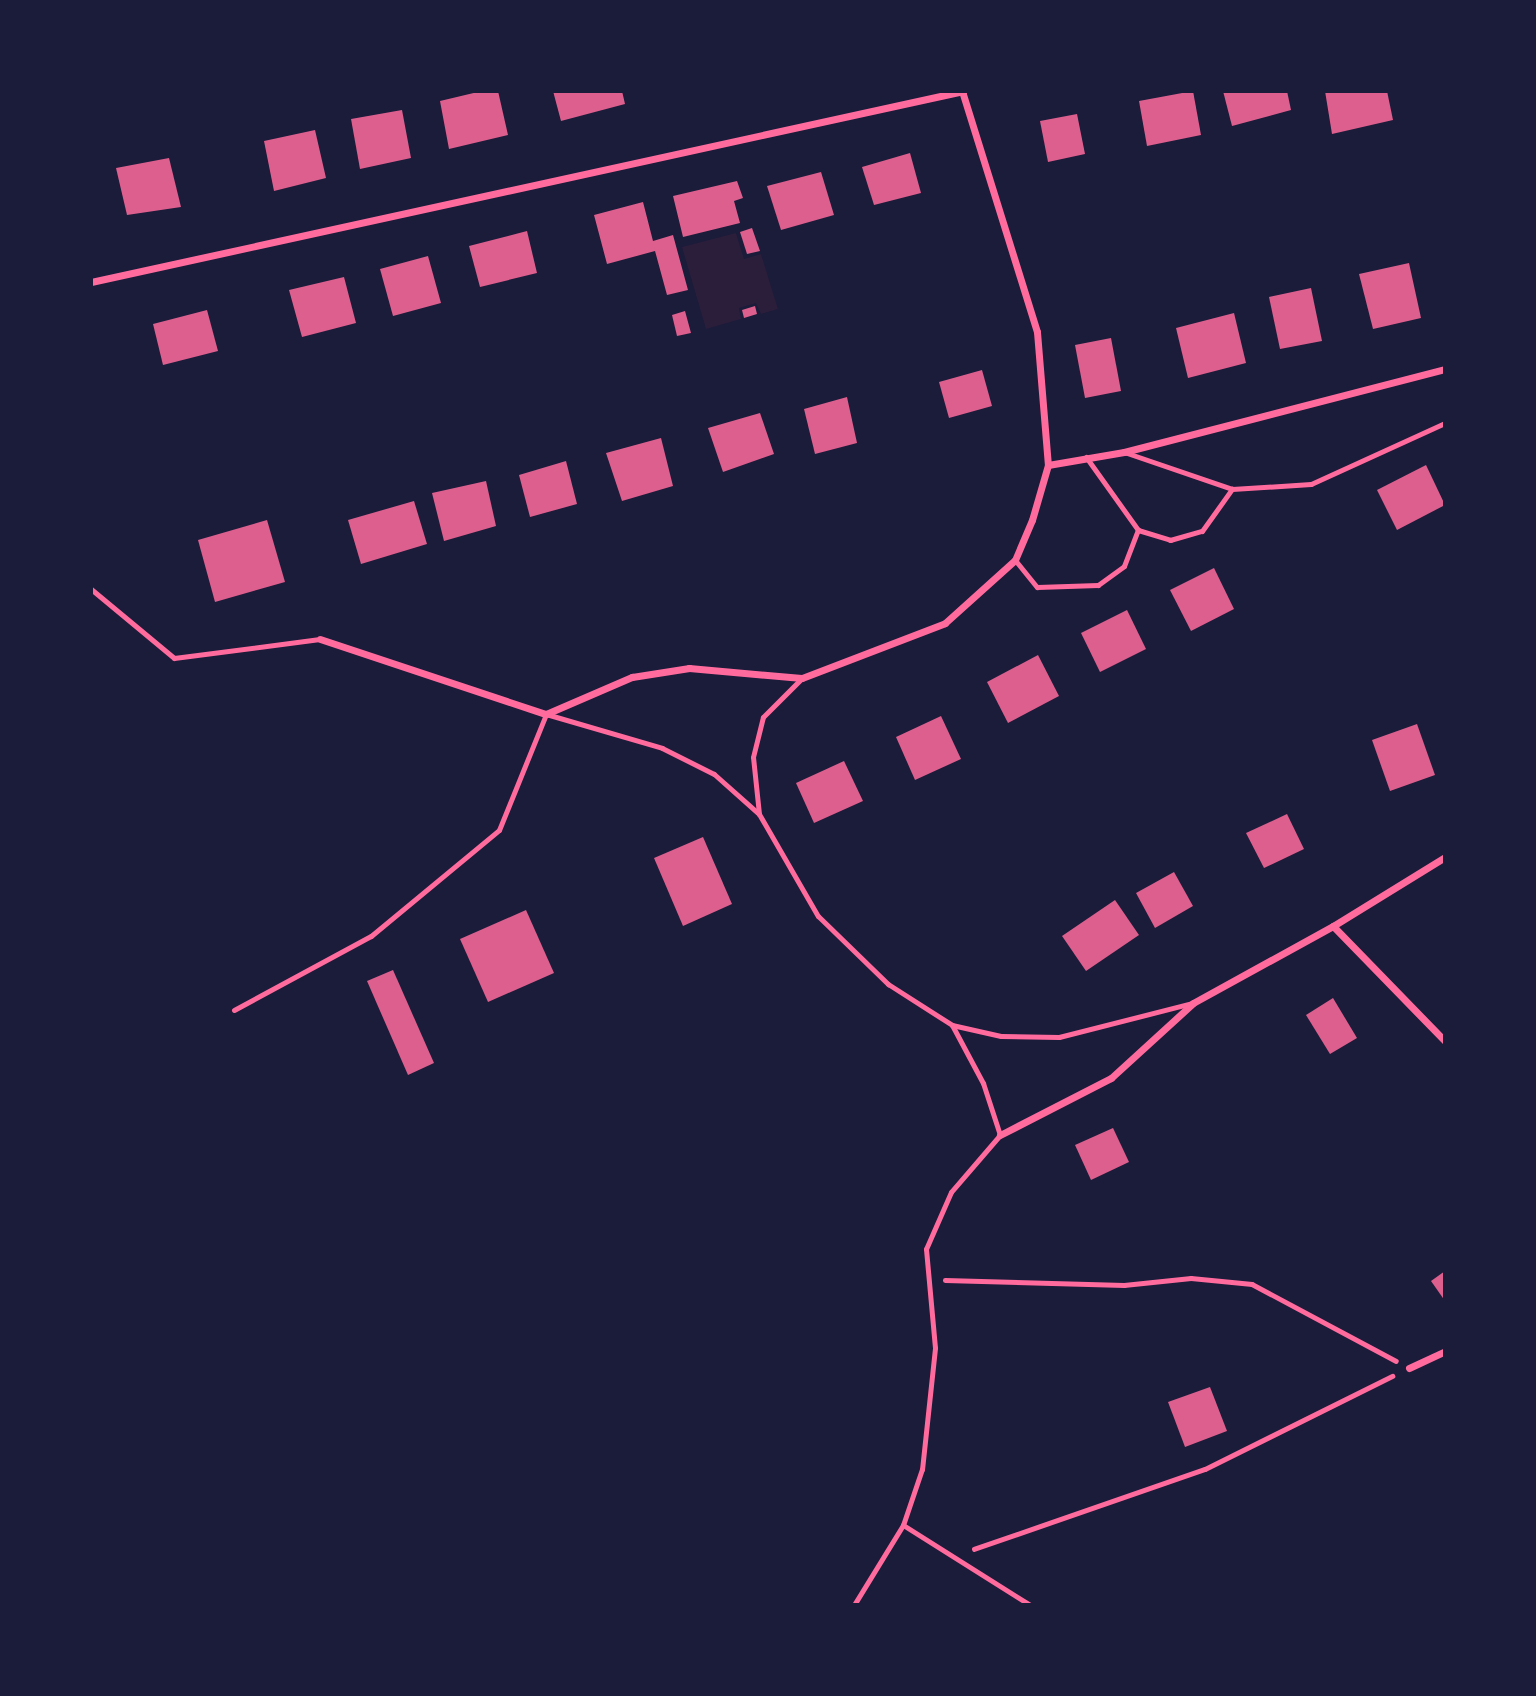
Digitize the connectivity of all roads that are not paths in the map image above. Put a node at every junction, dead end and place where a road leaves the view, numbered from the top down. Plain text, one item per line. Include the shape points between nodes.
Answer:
1 (962, 91) edge
2 (91, 282) edge
3 (1445, 369) edge
4 (1445, 423) edge
5 (1125, 452) junction
6 (1086, 457) junction
7 (1048, 466) junction
8 (1232, 489) junction
9 (1138, 530) junction
10 (1015, 560) junction
11 (91, 589) edge
12 (320, 639) joint
13 (802, 678) junction
14 (546, 714) junction
15 (759, 814) junction
16 (1445, 857) edge
17 (1334, 926) junction
18 (1192, 1003) junction
19 (234, 1010) dead end
20 (952, 1025) junction
21 (1445, 1041) edge
22 (1000, 1135) junction
23 (1445, 1351) edge
24 (1409, 1368) road end
25 (903, 1525) junction
26 (854, 1605) edge
27 (1030, 1605) edge

1 - 2 street
1 - 7 street via 1037,332
3 - 5 street
4 - 8 lane via 1311,484
5 - 6 street
5 - 8 lane
6 - 7 street
6 - 9 lane
7 - 10 street
8 - 9 lane via 1202,531 1170,540
9 - 10 lane via 1125,566 1098,584 1037,587
10 - 13 street via 945,623
11 - 12 lane via 174,658
12 - 14 street
13 - 14 street via 689,668 632,677
13 - 15 lane via 763,717 753,757
14 - 15 lane via 662,748 714,774
14 - 19 lane via 499,830 371,936
15 - 20 lane via 818,916 888,984
16 - 17 street
17 - 18 street
17 - 21 street
18 - 20 lane via 1059,1037 1001,1036
18 - 22 street via 1111,1078
20 - 22 lane via 983,1083
22 - 25 lane via 951,1192 926,1249 935,1348 929,1436
23 - 24 street
25 - 26 lane
25 - 27 lane

